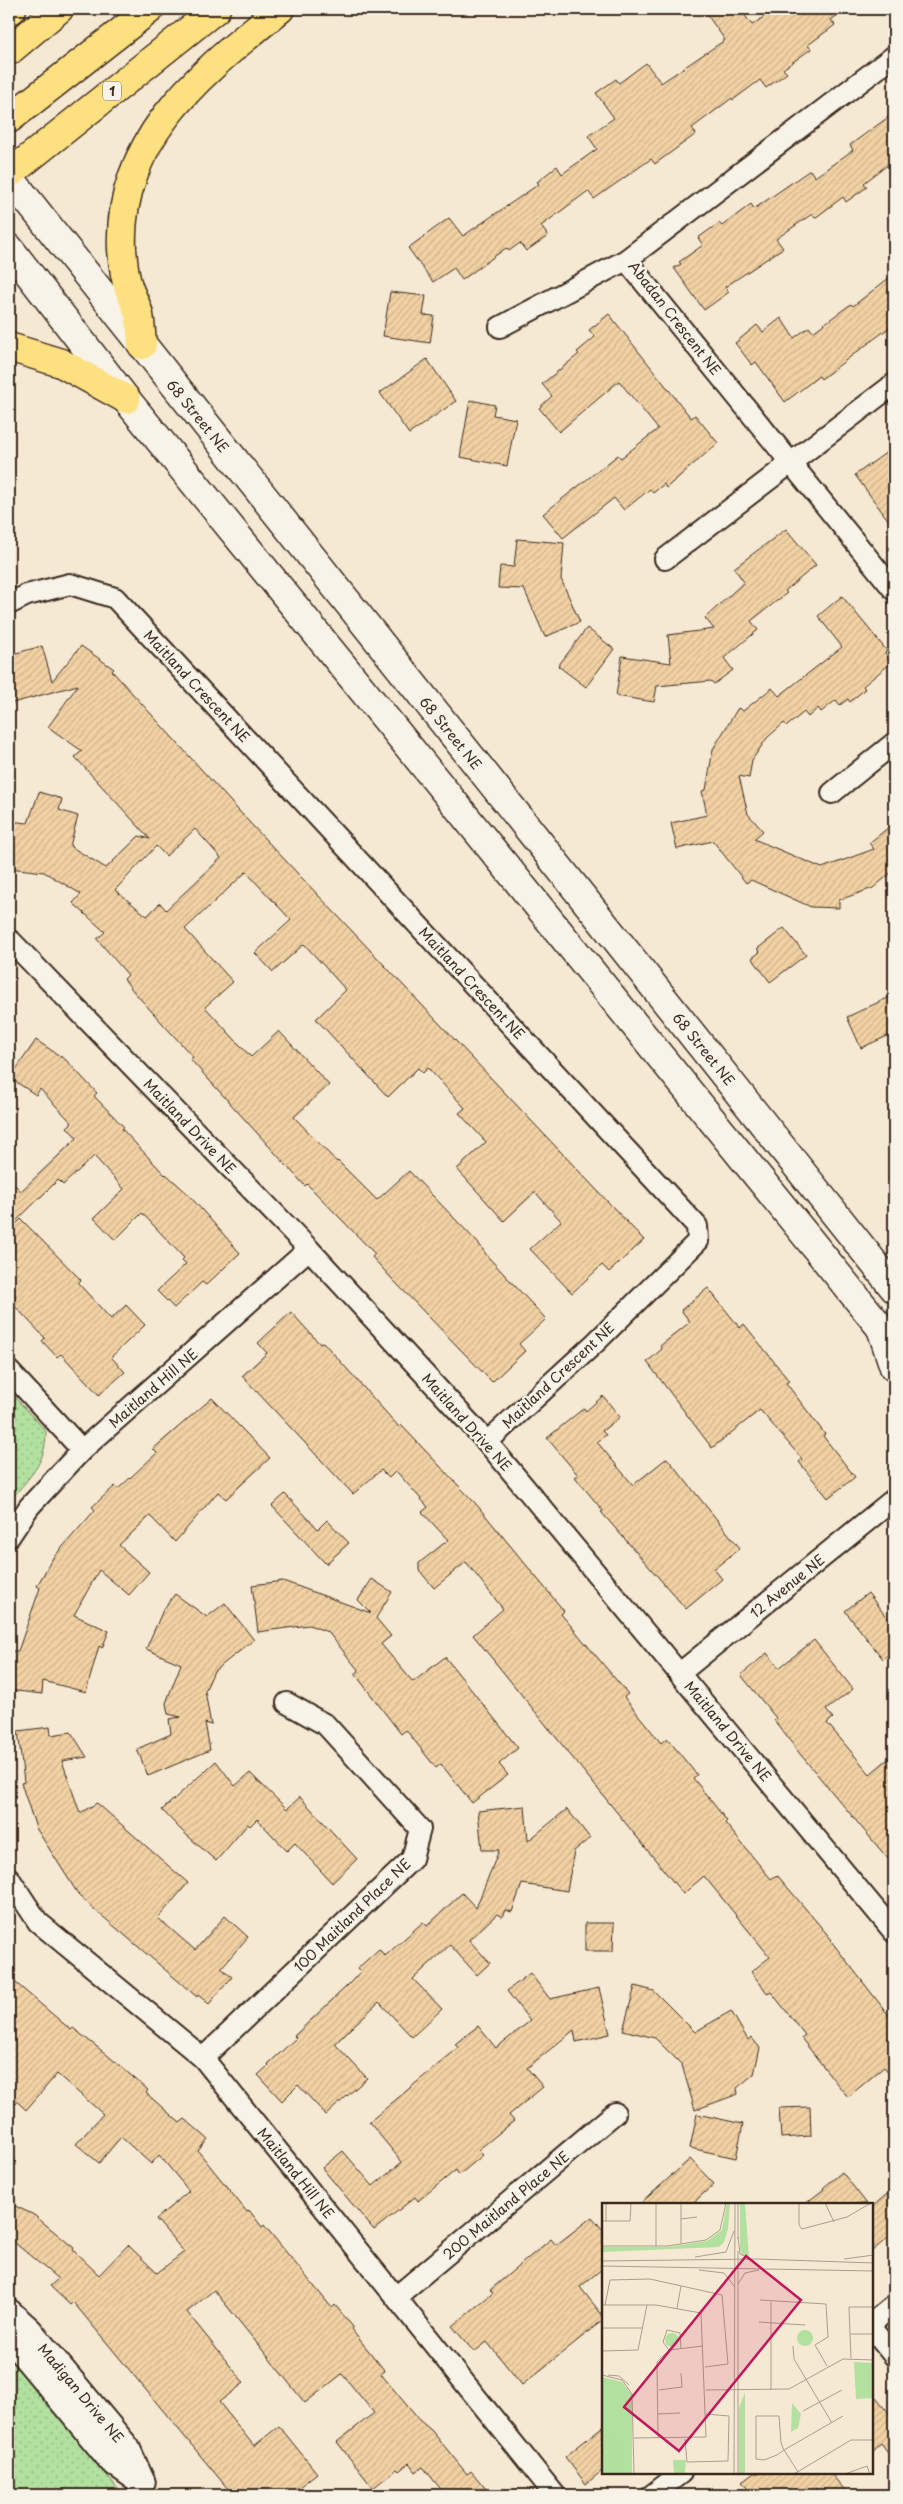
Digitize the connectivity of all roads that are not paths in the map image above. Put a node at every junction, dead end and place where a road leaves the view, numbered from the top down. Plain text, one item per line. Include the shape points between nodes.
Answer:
1 (59, 9) edge
2 (150, 9) edge
3 (216, 9) edge
4 (280, 9) edge
5 (9, 51) edge
6 (894, 56) edge
7 (9, 119) edge
8 (9, 176) edge
9 (9, 248) edge
10 (626, 260) junction
11 (500, 327) dead end
12 (142, 345) junction
13 (9, 347) edge
14 (894, 384) edge
15 (126, 398) junction
16 (791, 464) junction
17 (665, 559) dead end
18 (894, 590) edge
19 (9, 604) edge
20 (894, 742) edge
21 (832, 793) dead end
22 (9, 942) edge
23 (309, 1249) junction
24 (894, 1288) edge
25 (888, 1336) edge
26 (894, 1367) edge
27 (9, 1371) edge
28 (487, 1442) junction
29 (82, 1450) junction
30 (894, 1498) edge
31 (9, 1537) edge
32 (680, 1673) junction
33 (287, 1704) dead end
34 (9, 1878) edge
35 (888, 1910) edge
36 (894, 1932) edge
37 (203, 2058) junction
38 (615, 2112) dead end
39 (396, 2297) junction
40 (894, 2305) edge
41 (9, 2312) edge
42 (873, 2323) edge
43 (873, 2330) edge
44 (9, 2337) edge
45 (894, 2356) edge
46 (680, 2474) edge
47 (147, 2489) edge
48 (555, 2495) edge
49 (652, 2495) edge

1 - 5 highway
2 - 7 highway
3 - 8 highway, 1
4 - 12 highway via 198,79 161,122 137,160 124,201 122,247
6 - 10 street, Abadan Crescent NE
8 - 12 main road, 68 Street NE
9 - 15 main road
10 - 11 street
10 - 16 street, Abadan Crescent NE
12 - 24 main road, 68 Street NE
13 - 15 highway via 61,363
14 - 16 street
15 - 25 main road
16 - 17 street
16 - 18 street, Abadan Crescent NE
19 - 28 street, Maitland Crescent NE via 27,595 70,584 115,598 697,1226 698,1241 595,1343
20 - 21 street
22 - 23 street, Maitland Drive NE
23 - 28 street, Maitland Drive NE
23 - 29 street, Maitland Hill NE
25 - 26 main road
27 - 29 street
28 - 32 street, Maitland Drive NE
29 - 31 street, Maitland Hill NE via 29,1507
30 - 32 street, 12 Avenue NE
32 - 35 street, Maitland Drive NE
33 - 37 street, 100 Maitland Place NE via 326,1726 420,1829 412,1859
34 - 37 street, Maitland Hill NE via 38,1922
35 - 36 street, Maitland Drive NE
37 - 39 street, Maitland Hill NE
38 - 39 street, 200 Maitland Place NE
39 - 48 street, Maitland Hill NE
40 - 42 street
41 - 47 street, Madigan Drive NE via 29,2330 127,2448
43 - 45 street
44 - 47 street, Madigan Drive NE via 112,2461
46 - 49 street

